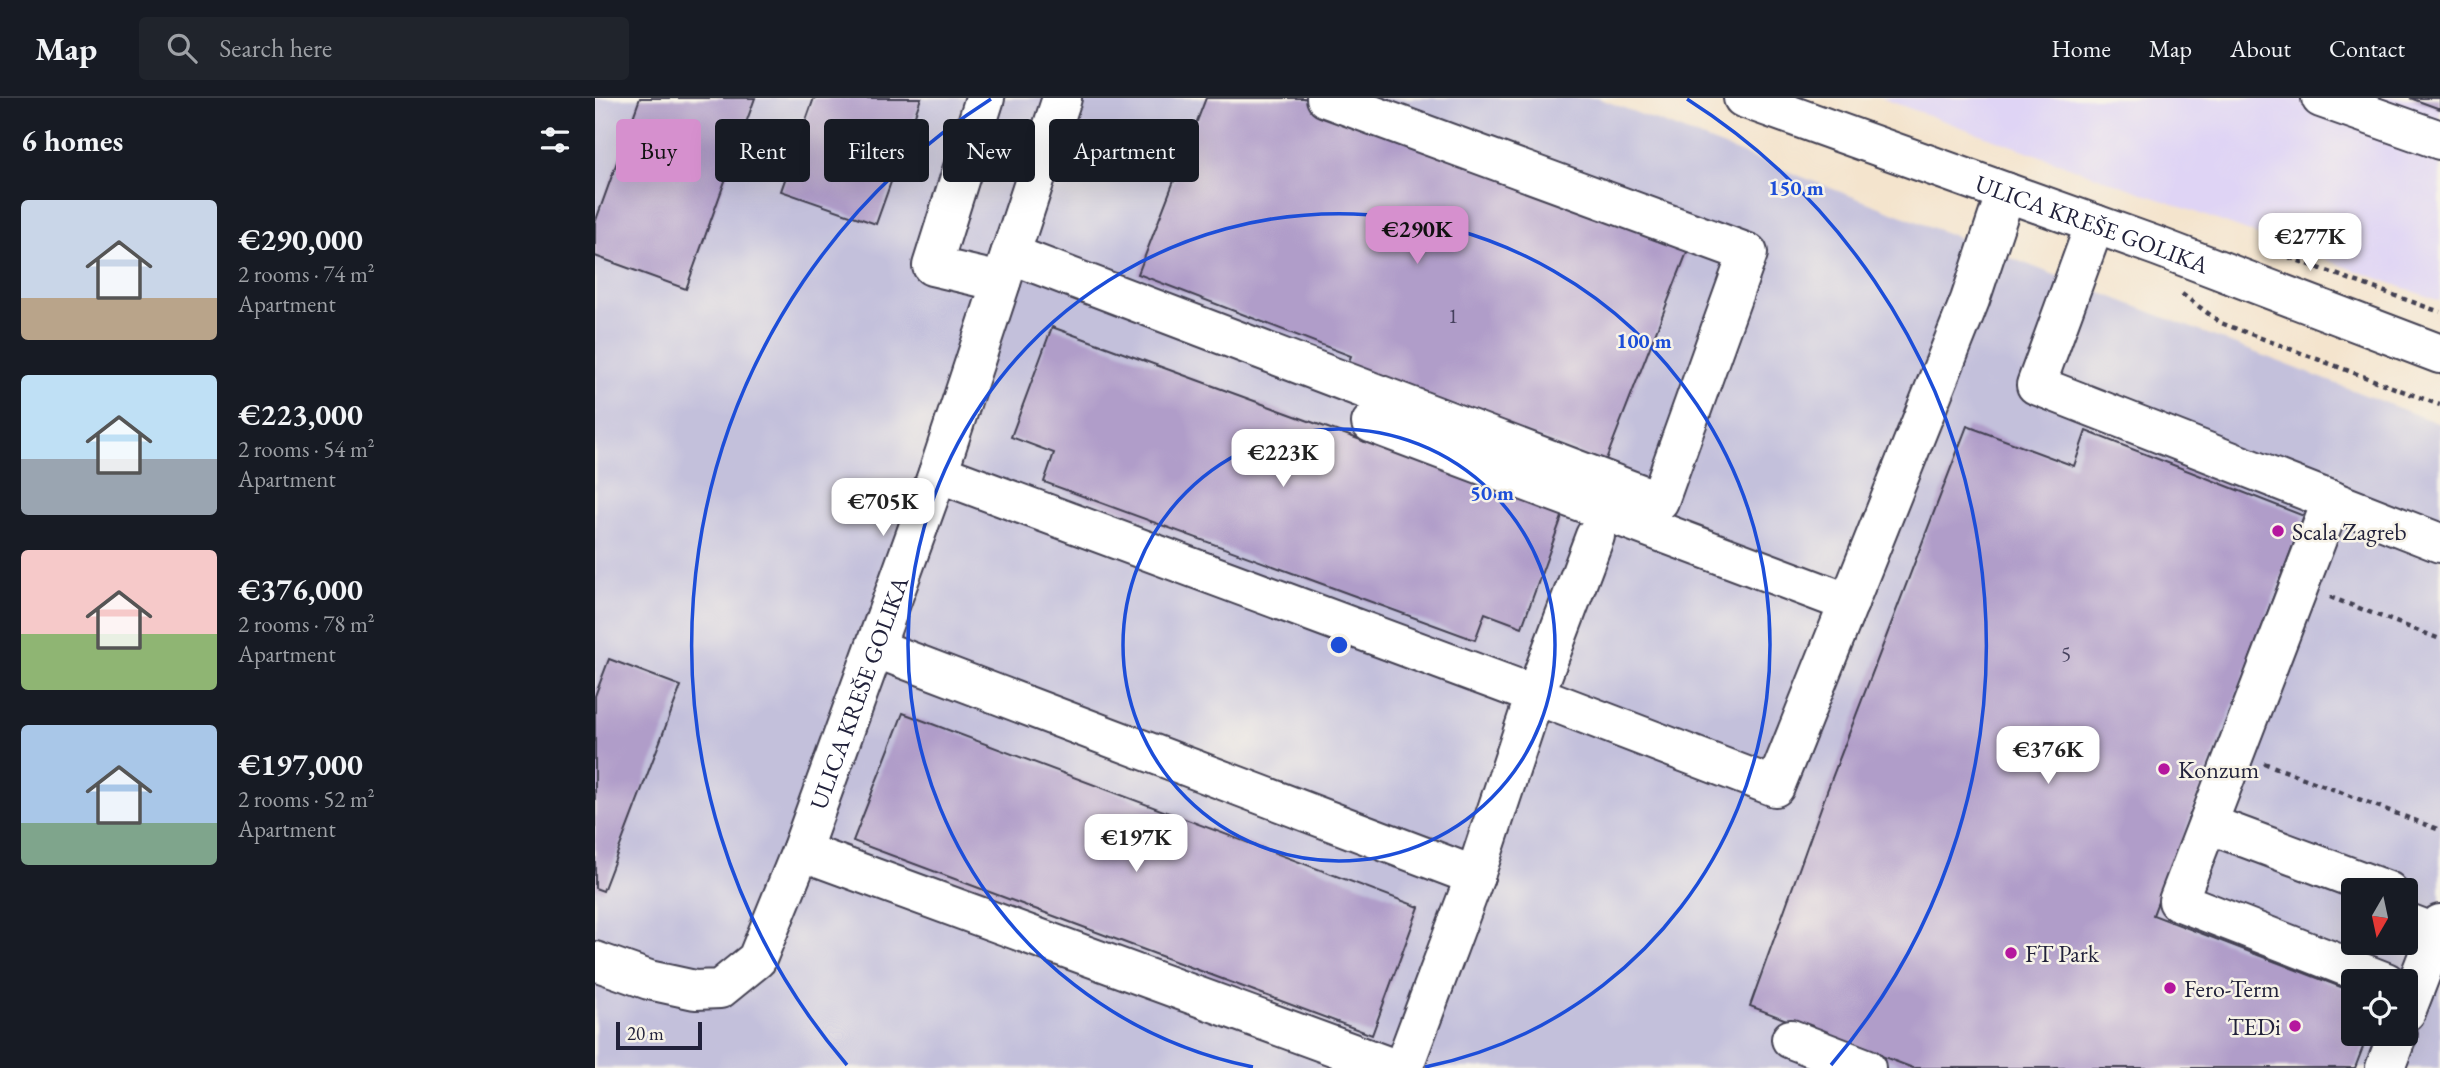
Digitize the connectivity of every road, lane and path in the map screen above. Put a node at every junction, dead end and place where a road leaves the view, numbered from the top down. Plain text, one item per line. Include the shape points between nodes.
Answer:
1 (985, 98) edge
2 (1062, 98) edge
3 (1326, 98) edge
4 (1743, 98) edge
5 (2321, 98) edge
6 (2440, 140) edge
7 (2006, 192) junction
8 (2095, 224) junction
9 (1006, 268) junction
10 (2180, 292) dead end
11 (2440, 354) edge
12 (2440, 405) edge
13 (1371, 423) dead end
14 (939, 473) junction
15 (2332, 500) junction
16 (1595, 537) dead end
17 (2440, 543) edge
18 (2299, 586) junction
19 (1849, 603) junction
20 (2440, 639) edge
21 (875, 648) junction
22 (1535, 695) junction
23 (2235, 752) junction
24 (2440, 830) edge
25 (2204, 834) junction
26 (800, 851) junction
27 (1475, 876) junction
28 (2346, 878) edge
29 (2341, 896) edge
30 (2419, 910) edge
31 (2433, 925) edge
32 (595, 961) edge
33 (2343, 969) edge
34 (2414, 969) edge
35 (1791, 1039) dead end
36 (2393, 1046) edge
37 (1393, 1068) edge
38 (1403, 1068) edge
39 (1866, 1068) edge
40 (2385, 1068) edge

1 - 9 street via 932,265
2 - 9 street, ULICA KREŠE GOLIKA
3 - 9 street via 1748,253 1659,501
4 - 7 street, ULICA KREŠE GOLIKA
5 - 6 street
7 - 8 street, ULICA KREŠE GOLIKA
7 - 19 street via 1971,300
8 - 11 street, ULICA KREŠE GOLIKA
8 - 15 street via 2036,385
9 - 14 street, ULICA KREŠE GOLIKA
10 - 12 path via 2221,323
13 - 19 street
14 - 21 street, ULICA KREŠE GOLIKA
14 - 22 street
15 - 17 street
15 - 18 street
16 - 22 street
18 - 20 path
18 - 23 street
19 - 22 street via 1775,787
21 - 26 street, ULICA KREŠE GOLIKA
21 - 27 street
22 - 27 street
23 - 24 path
23 - 25 street
25 - 28 street
25 - 29 street
25 - 33 street via 2178,901
26 - 32 street, ULICA KREŠE GOLIKA via 757,959 720,989 695,990 649,980
26 - 37 street
27 - 38 street
30 - 31 street
31 - 34 street
35 - 39 street
36 - 40 street

